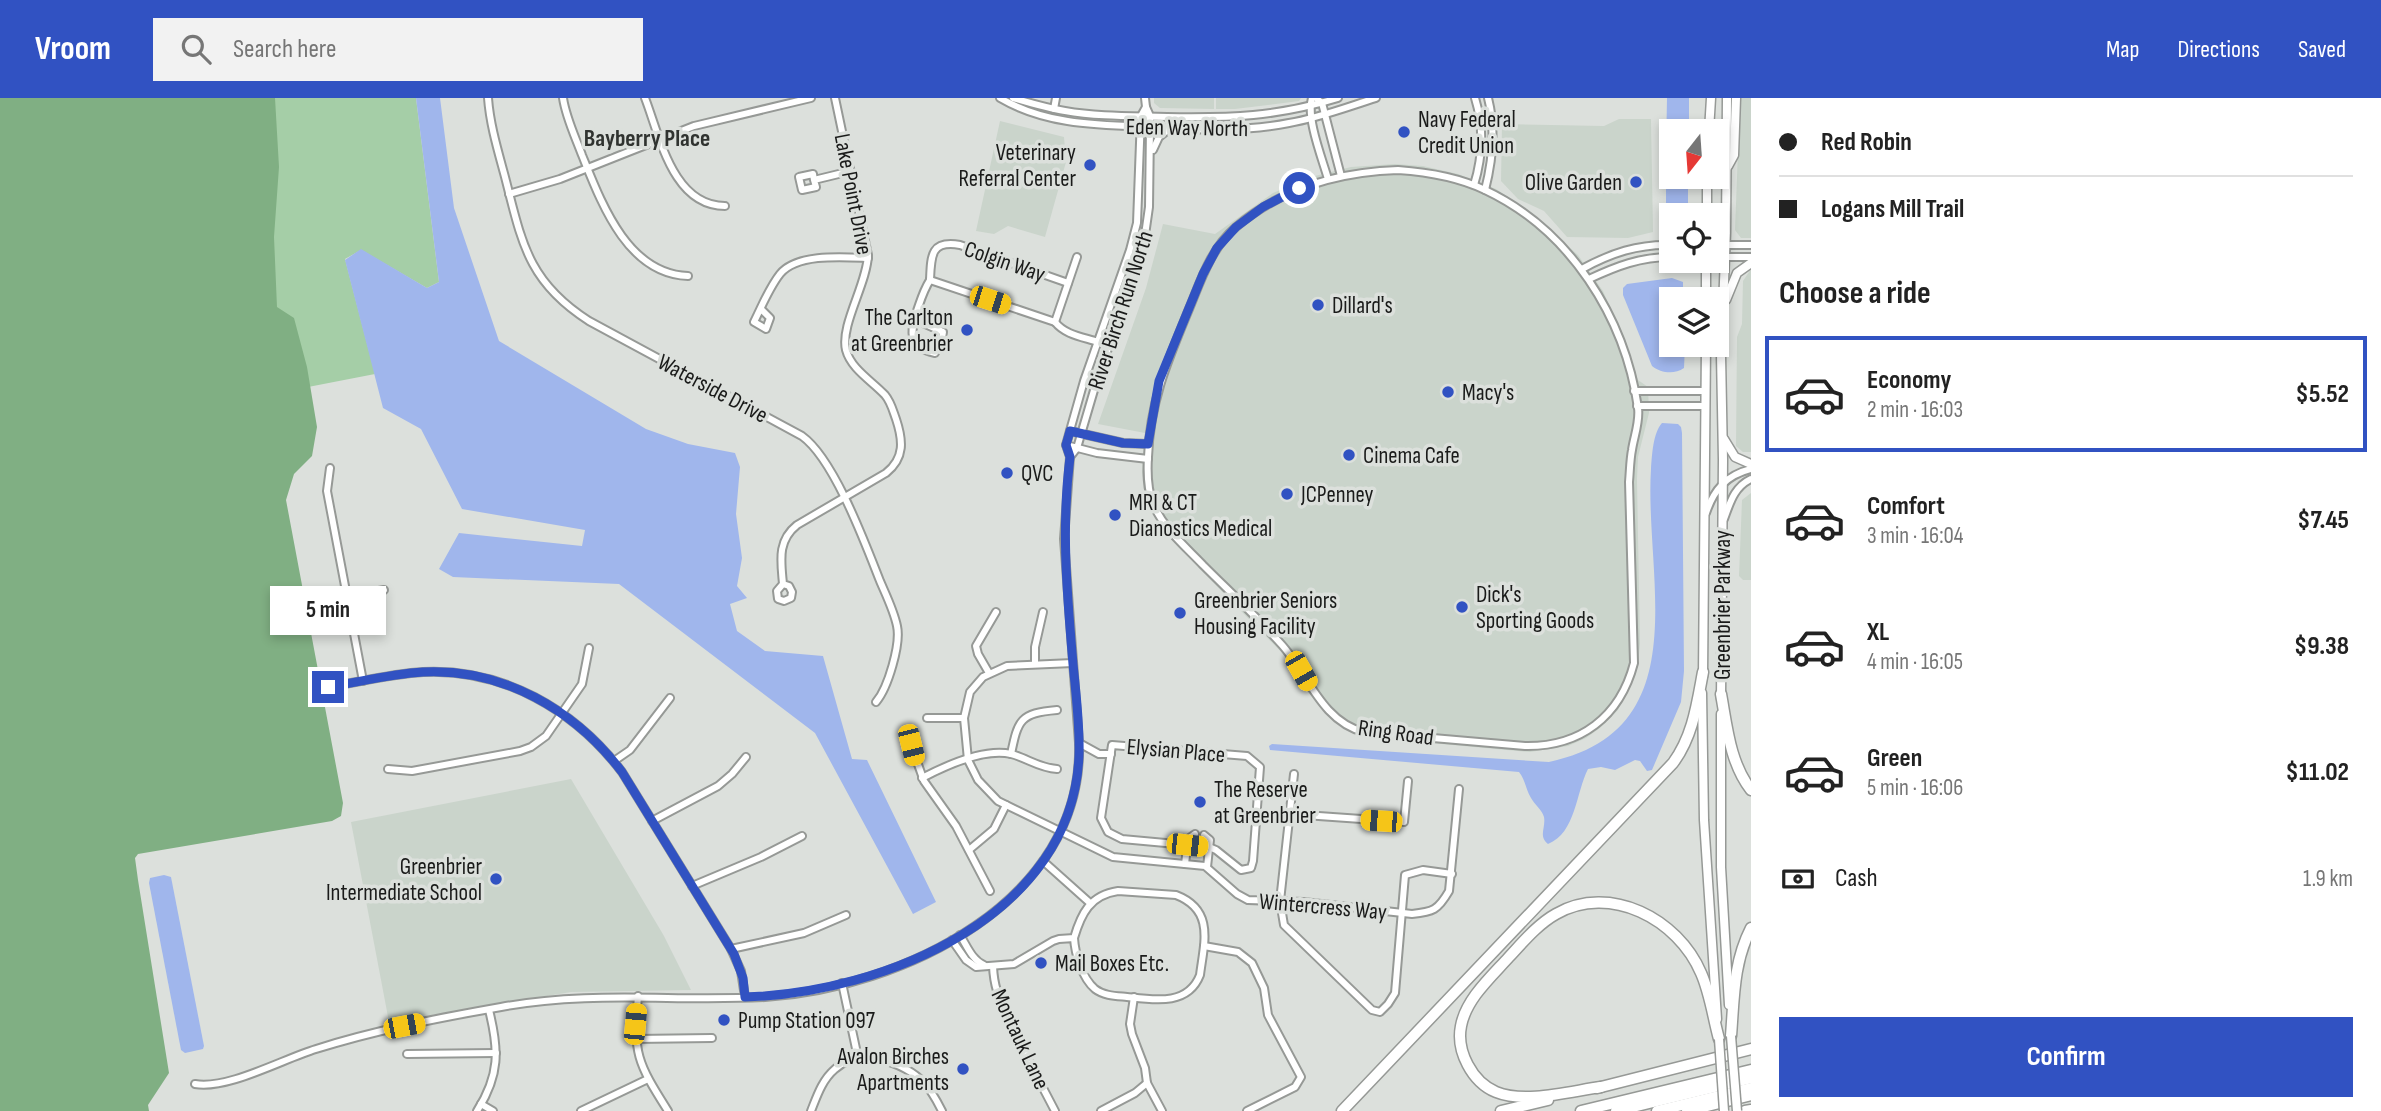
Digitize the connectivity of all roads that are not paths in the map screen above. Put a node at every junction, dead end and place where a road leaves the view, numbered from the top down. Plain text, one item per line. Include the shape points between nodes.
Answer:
1 (488, 98) edge
2 (564, 98) edge
3 (645, 98) edge
4 (811, 98) edge
5 (835, 98) edge
6 (1000, 98) edge
7 (1013, 98) edge
8 (1056, 98) edge
9 (1145, 98) edge
10 (1338, 98) edge
11 (1376, 98) edge
12 (1475, 98) edge
13 (1488, 98) edge
14 (1711, 98) edge
15 (1727, 98) edge
16 (1736, 98) edge
17 (1316, 100) edge
18 (1146, 107) junction
19 (1309, 107) junction
20 (1054, 109) junction
21 (1325, 115) junction
22 (1142, 116) junction
23 (1150, 116) junction
24 (1312, 118) junction
25 (1710, 119) edge
26 (1727, 119) edge
27 (1141, 127) junction
28 (1150, 127) junction
29 (1171, 128) junction
30 (661, 138) junction
31 (1729, 164) edge
32 (1150, 166) junction
33 (587, 168) junction
34 (851, 171) junction
35 (1341, 176) junction
36 (1328, 179) junction
37 (814, 180) dead end
38 (1474, 185) junction
39 (1485, 190) junction
40 (509, 194) junction
41 (725, 206) dead end
42 (1659, 245) edge
43 (1729, 245) edge
44 (1751, 245) edge
45 (1077, 257) dead end
46 (1729, 257) edge
47 (1751, 257) edge
48 (868, 258) junction
49 (1659, 258) edge
50 (1751, 263) edge
51 (1582, 269) junction
52 (688, 276) dead end
53 (1589, 279) junction
54 (930, 280) junction
55 (1068, 283) junction
56 (1729, 292) edge
57 (761, 309) dead end
58 (914, 319) junction
59 (1055, 322) junction
60 (1098, 342) junction
61 (1706, 357) edge
62 (1721, 357) edge
63 (1634, 391) junction
64 (1706, 391) junction
65 (1637, 405) junction
66 (1705, 406) junction
67 (1070, 431) junction
68 (1081, 435) junction
69 (1723, 436) junction
70 (1148, 444) junction
71 (1066, 445) junction
72 (1077, 448) junction
73 (1070, 457) junction
74 (1148, 459) junction
75 (1751, 466) edge
76 (330, 468) dead end
77 (1751, 479) edge
78 (1723, 482) junction
79 (843, 498) junction
80 (1704, 518) junction
81 (1723, 524) junction
82 (783, 584) dead end
83 (384, 590) dead end
84 (347, 597) junction
85 (996, 612) dead end
86 (1043, 612) dead end
87 (589, 648) dead end
88 (1073, 663) junction
89 (1035, 664) junction
90 (1703, 672) junction
91 (989, 673) junction
92 (363, 681) junction
93 (328, 687) dead end
94 (1721, 694) junction
95 (670, 698) dead end
96 (876, 702) dead end
97 (1057, 710) dead end
98 (562, 713) junction
99 (927, 718) dead end
100 (964, 718) junction
101 (1079, 743) junction
102 (911, 745) dead end
103 (1010, 754) junction
104 (1111, 754) junction
105 (746, 757) dead end
106 (968, 760) junction
107 (614, 761) junction
108 (388, 769) dead end
109 (1057, 769) dead end
110 (1294, 775) dead end
111 (922, 778) junction
112 (1408, 781) dead end
113 (1459, 789) dead end
114 (1751, 790) edge
115 (1006, 805) junction
116 (1290, 814) junction
117 (652, 821) junction
118 (1061, 831) junction
119 (1195, 834) dead end
120 (1204, 835) dead end
121 (802, 836) dead end
122 (1187, 845) junction
123 (1209, 847) junction
124 (969, 850) junction
125 (1043, 861) junction
126 (1185, 864) junction
127 (1207, 867) junction
128 (1452, 874) junction
129 (692, 886) junction
130 (990, 891) dead end
131 (1280, 901) junction
132 (1090, 903) junction
133 (1400, 913) junction
134 (846, 915) dead end
135 (1751, 928) edge
136 (960, 935) junction
137 (1074, 939) junction
138 (952, 940) junction
139 (1204, 946) junction
140 (731, 949) junction
141 (993, 966) junction
142 (842, 983) junction
143 (638, 996) junction
144 (745, 997) junction
145 (1134, 998) junction
146 (489, 1010) junction
147 (1731, 1036) junction
148 (712, 1038) dead end
149 (635, 1039) junction
150 (1719, 1039) junction
151 (1751, 1049) edge
152 (496, 1053) junction
153 (407, 1054) dead end
154 (858, 1058) junction
155 (1751, 1070) edge
156 (1751, 1078) edge
157 (648, 1079) junction
158 (1147, 1083) junction
159 (195, 1084) dead end
160 (1601, 1087) junction
161 (1751, 1088) edge
162 (1751, 1095) edge
163 (479, 1108) edge
164 (1751, 1110) edge
165 (493, 1111) edge
166 (581, 1111) edge
167 (668, 1111) edge
168 (810, 1111) edge
169 (942, 1111) edge
170 (1055, 1111) edge
171 (1101, 1111) edge
172 (1162, 1111) edge
173 (1247, 1111) edge
174 (1342, 1111) edge
175 (1501, 1111) edge
176 (1581, 1111) edge
177 (1616, 1111) edge
178 (1657, 1111) edge
179 (1687, 1111) edge
180 (1724, 1111) edge
181 (1737, 1111) edge
182 (1745, 1111) edge

1 - 40 street, Waterside Drive
2 - 33 street
3 - 30 street
4 - 30 street via 724,117
5 - 34 street, Lake Point Drive
6 - 27 street, Eden Way North via 1058,120
7 - 20 street, Eden Way North
8 - 20 street
9 - 18 street
10 - 17 street, Eden Way North
11 - 21 street, Eden Way North
12 - 38 street via 1481,160
13 - 39 street via 1494,145
14 - 25 main road
15 - 26 main road, Greenbrier Parkway
16 - 31 main road via 1734,155
17 - 19 street
17 - 19 street, Eden Way North
17 - 21 street
18 - 22 street, River Birch Run North
18 - 23 street
19 - 23 street, Eden Way North via 1250,116
19 - 24 street
20 - 22 street, Eden Way North
21 - 24 street, Eden Way North
21 - 35 street
22 - 23 street, Eden Way North
22 - 27 street, River Birch Run North
23 - 28 street, River Birch Run North
24 - 29 street, Eden Way North via 1241,129
24 - 36 street
27 - 28 street, Eden Way North
27 - 60 street, River Birch Run North via 1137,223
28 - 29 street, Eden Way North
28 - 32 street, River Birch Run North
29 - 32 street via 1154,146
30 - 33 street
30 - 41 street via 684,187 704,202
32 - 68 street, River Birch Run North via 1143,249
33 - 40 street
33 - 52 street via 603,207 625,241 657,267
34 - 37 street
34 - 48 street, Lake Point Drive
35 - 36 street, Ring Road
35 - 38 street, Ring Road via 1420,172
36 - 70 street, Ring Road via 1263,207 1217,248 1159,381
38 - 39 street, Ring Road
39 - 51 street, Ring Road via 1528,216
40 - 79 street, Waterside Drive via 527,254 538,275 564,304 802,436 817,450
42 - 51 street via 1623,250
43 - 44 street
45 - 55 street
46 - 47 street
48 - 57 street via 795,263 778,278
48 - 79 street, Lake Point Drive via 846,349 854,366 889,400 902,447 892,468
49 - 53 street via 1633,261
50 - 56 main road via 1734,278
51 - 53 street, Ring Road
53 - 63 street, Ring Road via 1618,333
54 - 55 street, Colgin Way via 933,252 947,243
54 - 58 street
54 - 59 street
55 - 59 street, Colgin Way
58 - 58 street via 914,341 935,353 943,332
59 - 60 street via 1067,332
60 - 67 street, River Birch Run North
61 - 64 main road, Greenbrier Parkway
62 - 69 main road, Greenbrier Parkway
63 - 64 street
63 - 65 street, Ring Road
64 - 66 main road, Greenbrier Parkway
65 - 66 street
65 - 74 street, Ring Road via 1629,482 1634,663 1630,678 1609,712 1590,729 1541,746 1351,728 1320,699 1273,635 1166,526 1149,490
66 - 80 main road, Greenbrier Parkway
67 - 68 street
67 - 71 street, River Birch Run North
68 - 70 street
68 - 72 street, River Birch Run North
69 - 75 main road via 1735,457
69 - 78 main road, Greenbrier Parkway
70 - 74 street, Ring Road
71 - 72 street
71 - 73 street
72 - 73 street, River Birch Run North
72 - 74 street
73 - 88 street via 1063,539
75 - 78 street
76 - 84 street via 327,491
77 - 81 street via 1736,491
78 - 80 street
78 - 81 main road, Greenbrier Parkway
79 - 82 street, Lake Point Drive via 786,536 780,554
79 - 96 street, Waterside Drive via 897,626 887,683
80 - 90 main road, Greenbrier Parkway
81 - 94 main road, Greenbrier Parkway
83 - 84 street
84 - 92 street
85 - 91 street via 976,646
86 - 89 street
87 - 98 street via 582,684
88 - 89 street
88 - 101 street
89 - 91 street
90 - 150 main road, Greenbrier Parkway via 1704,820
90 - 174 highway via 1688,738 1673,763
91 - 100 street via 970,692
92 - 93 street
92 - 98 street via 426,672 465,675 513,687
94 - 114 highway via 1733,752
94 - 147 main road, Greenbrier Parkway via 1721,867
95 - 107 street via 629,750
97 - 103 street via 1026,716 1016,730
98 - 107 street
98 - 108 street via 540,741 520,751 412,771
99 - 100 street
100 - 106 street
101 - 104 street, Elysian Place via 1099,754
101 - 118 street via 1075,788
102 - 111 street
103 - 106 street
103 - 109 street
104 - 122 street, Elysian Place via 1101,818 1108,832 1122,839
104 - 123 street, Elysian Place via 1112,745 1247,756 1260,767 1251,868 1241,870
105 - 117 street via 718,786
106 - 111 street
106 - 115 street via 981,785
107 - 117 street
110 - 116 street
111 - 124 street
112 - 116 street via 1404,822
113 - 128 street, Wintercress Way
115 - 118 street
115 - 124 street via 993,829
116 - 131 street
117 - 129 street
118 - 125 street
118 - 126 street via 1113,857
119 - 122 street
120 - 123 street via 1210,840
121 - 129 street
122 - 123 street, Elysian Place
122 - 126 street
123 - 127 street
124 - 130 street
125 - 132 street
125 - 136 street via 1012,898
126 - 127 street
127 - 131 street, Wintercress Way via 1248,900
128 - 133 street, Wintercress Way via 1449,891 1430,913
128 - 133 street via 1423,870 1405,875
129 - 140 street
131 - 133 street, Wintercress Way
131 - 133 street via 1284,925 1367,1007 1380,1012 1395,990
132 - 137 street
132 - 139 street via 1118,891 1184,898 1205,924
134 - 140 street via 804,933
135 - 147 highway via 1736,969
136 - 138 street
136 - 141 street via 977,961
137 - 141 street via 1053,941 1014,964
137 - 145 street via 1077,956 1095,988
138 - 141 street via 970,965
138 - 142 street via 904,963
139 - 145 street via 1193,988 1169,1000
139 - 173 street via 1238,952 1252,963 1265,988 1268,1016 1301,1077 1295,1087
140 - 144 street
141 - 170 street, Montauk Lane via 998,998
142 - 144 street
142 - 154 street
143 - 144 street
143 - 146 street via 575,997
143 - 149 street
145 - 158 street via 1130,1024
146 - 152 street
146 - 159 street via 366,1035 225,1082
147 - 181 main road, Greenbrier Parkway, bridge
148 - 149 street
149 - 157 street
150 - 160 highway via 1701,973 1668,929 1616,904 1568,908 1539,927 1471,1001 1461,1027 1461,1043 1472,1073 1497,1092 1534,1096
150 - 180 main road, Greenbrier Parkway, bridge
151 - 160 highway
152 - 153 street
152 - 163 street via 494,1080
154 - 168 street via 837,1066
154 - 169 street via 904,1068 924,1082
155 - 176 highway
156 - 177 highway
157 - 166 street
157 - 167 street
158 - 171 street
158 - 172 street
160 - 175 highway
161 - 178 highway
162 - 179 highway
163 - 165 street
164 - 182 highway

